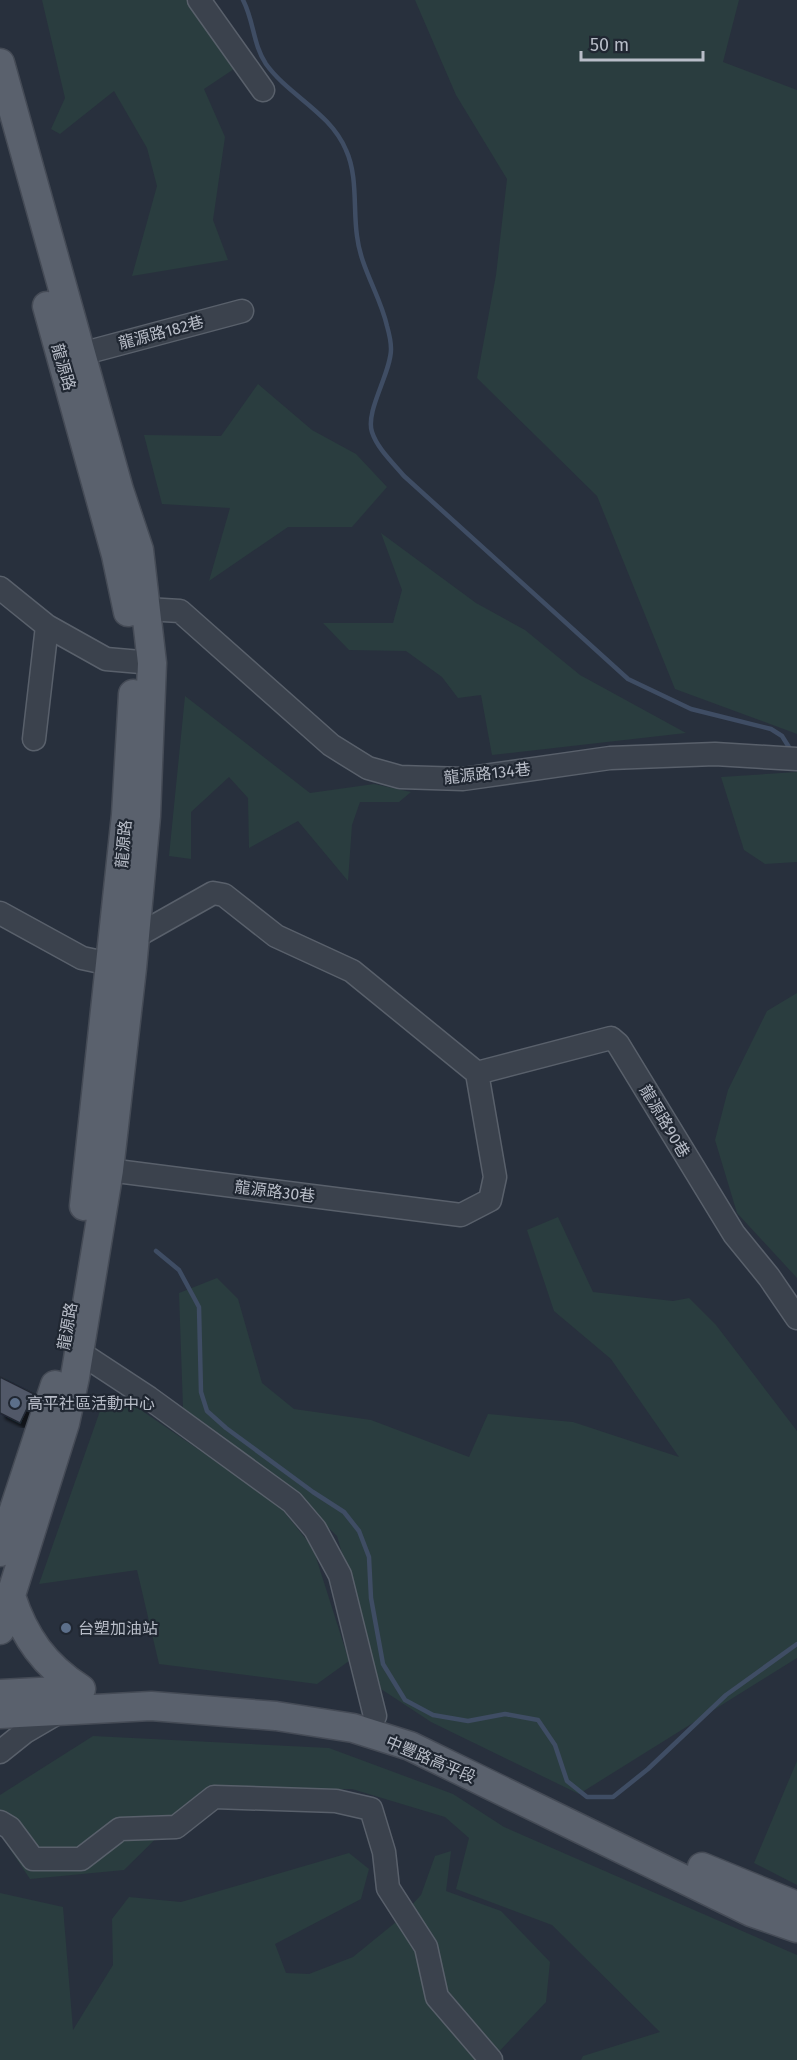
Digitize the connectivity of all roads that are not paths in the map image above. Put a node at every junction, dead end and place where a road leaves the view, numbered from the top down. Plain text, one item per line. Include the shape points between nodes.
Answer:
1 (199, 0) edge
2 (0, 63) edge
3 (263, 90) dead end
4 (0, 140) edge
5 (242, 311) dead end
6 (81, 354) junction
7 (0, 588) edge
8 (137, 610) junction
9 (48, 626) junction
10 (143, 662) junction
11 (34, 739) dead end
12 (789, 758) edge
13 (0, 913) edge
14 (135, 937) junction
15 (122, 967) junction
16 (477, 1073) junction
17 (99, 1169) junction
18 (797, 1318) edge
19 (79, 1352) junction
20 (0, 1552) edge
21 (11, 1596) junction
22 (0, 1630) edge
23 (0, 1694) edge
24 (73, 1700) junction
25 (0, 1714) edge
26 (375, 1716) junction
27 (0, 1752) edge
28 (0, 1822) edge
29 (661, 1858) junction
30 (797, 1906) edge
31 (797, 1928) edge
32 (491, 2060) edge

1 - 3 street
2 - 6 main road
4 - 8 main road, 龍源路 via 116,555
5 - 6 street, 龍源路182巷
6 - 8 main road via 139,550
7 - 9 street
8 - 10 main road
8 - 12 street, 龍源路134巷 via 180,611 331,745 368,768 400,777 463,778 610,758 715,754
9 - 10 street via 106,659
9 - 11 street
10 - 14 main road via 151,748
10 - 15 main road, 龍源路 via 126,815
13 - 15 street via 82,958
14 - 15 main road
14 - 16 street via 213,893 224,895 276,936 352,971
15 - 17 main road
16 - 17 street, 龍源路30巷 via 495,1177 490,1200 461,1215
16 - 18 street, 龍源路90巷 via 611,1038 734,1234
17 - 19 main road
17 - 20 main road, 龍源路 via 58,1375
19 - 21 main road via 65,1423
19 - 26 street via 292,1503 315,1529 340,1575
21 - 22 main road
21 - 24 main road via 26,1635 60,1676
23 - 24 main road, 中豐路高平段
24 - 25 main road, 中豐路高平段
24 - 26 main road, 中豐路高平段 via 155,1690 349,1707
24 - 27 street
24 - 29 main road, 中豐路高平段 via 276,1716 353,1728 410,1746
26 - 29 main road, 中豐路高平段 via 415,1729
28 - 32 street via 10,1828 33,1859 81,1859 120,1829 176,1827 214,1797 336,1801 371,1809 384,1852 388,1887 426,1947 437,1997
29 - 30 main road, 中豐路高平段
29 - 31 main road, 中豐路高平段 via 751,1912

